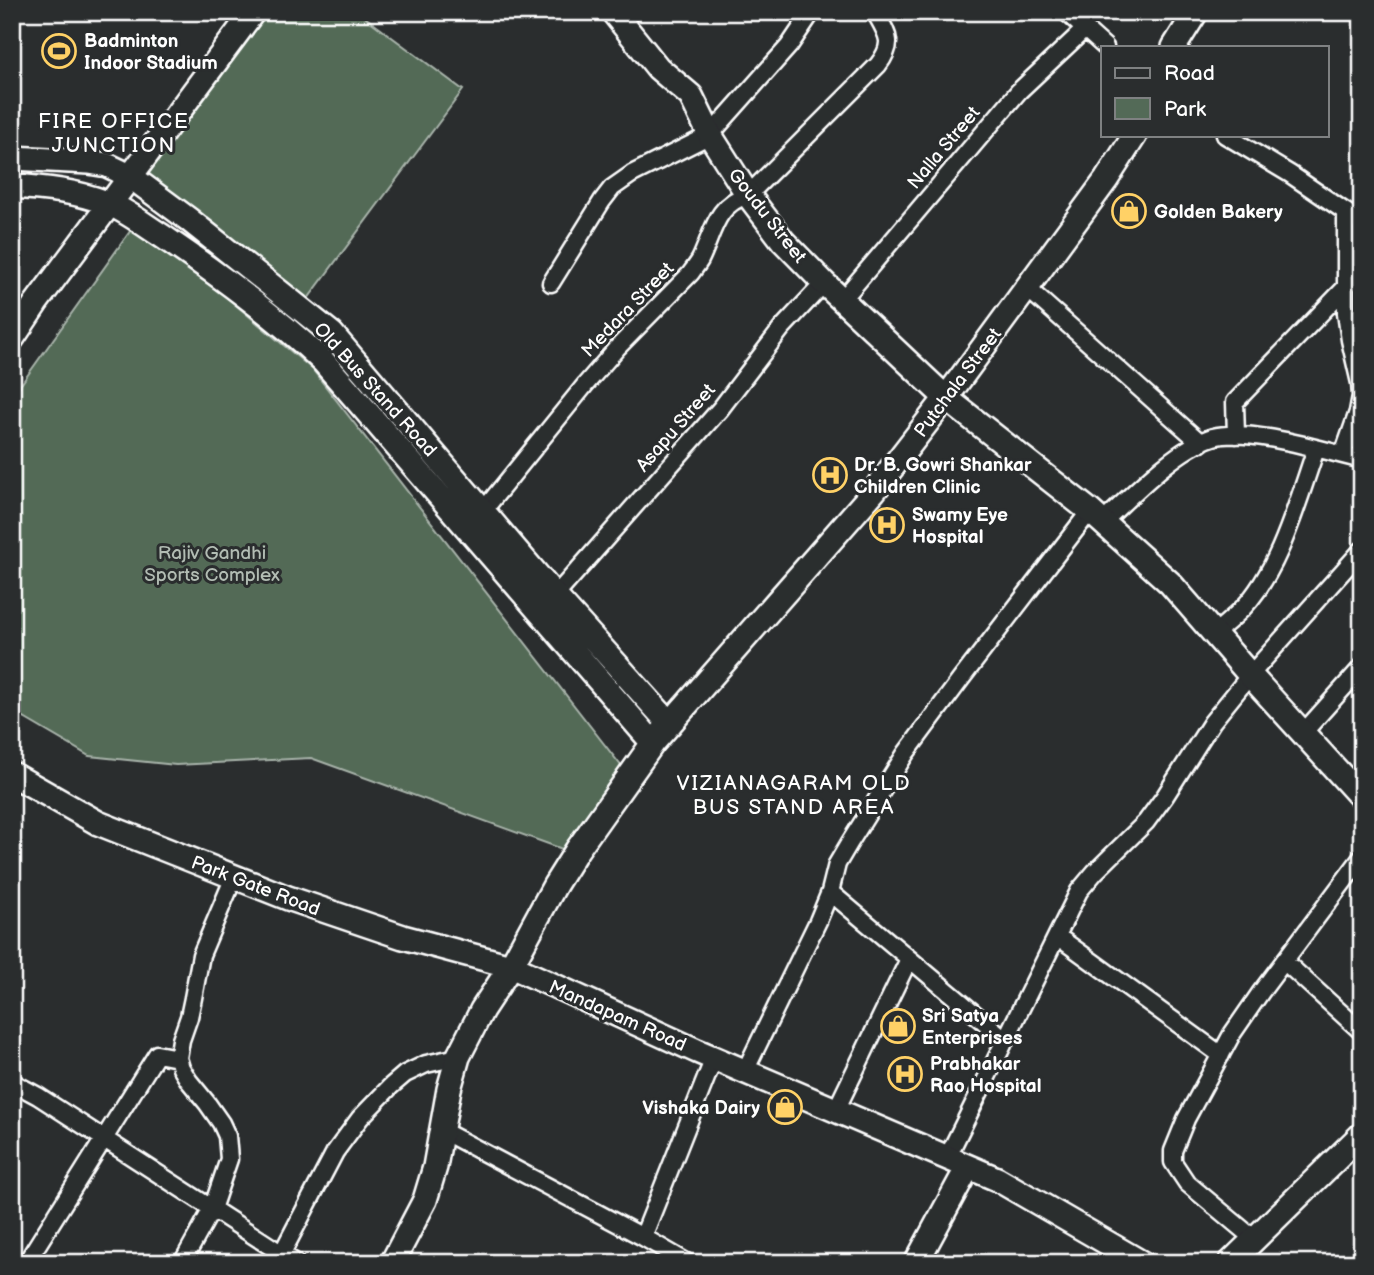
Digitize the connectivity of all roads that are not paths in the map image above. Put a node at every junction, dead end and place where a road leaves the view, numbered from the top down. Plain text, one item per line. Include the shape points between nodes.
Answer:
1 (253, 12) edge
2 (613, 12) edge
3 (812, 12) edge
4 (876, 12) edge
5 (1066, 12) edge
6 (1196, 12) edge
7 (1085, 29) junction
8 (1104, 46) edge
9 (1175, 46) edge
10 (710, 135) junction
11 (1134, 136) edge
12 (1227, 136) edge
13 (12, 158) edge
14 (130, 176) junction
15 (12, 186) edge
16 (748, 195) junction
17 (110, 204) junction
18 (1346, 212) junction
19 (1362, 223) edge
20 (551, 283) dead end
21 (824, 283) junction
22 (1346, 286) junction
23 (1027, 288) junction
24 (842, 300) junction
25 (306, 312) junction
26 (290, 330) junction
27 (12, 340) edge
28 (946, 398) junction
29 (1236, 435) junction
30 (1201, 443) junction
31 (1317, 449) junction
32 (1343, 455) junction
33 (1362, 460) edge
34 (483, 511) junction
35 (1097, 517) junction
36 (1362, 550) edge
37 (555, 596) junction
38 (1214, 634) junction
39 (1362, 667) edge
40 (1250, 675) junction
41 (670, 724) junction
42 (1303, 733) junction
43 (653, 743) junction
44 (12, 774) edge
45 (1362, 798) edge
46 (1362, 857) edge
47 (234, 877) junction
48 (830, 892) junction
49 (1057, 936) junction
50 (909, 959) junction
51 (1284, 961) junction
52 (512, 967) junction
53 (1362, 1032) edge
54 (1006, 1040) junction
55 (1221, 1055) junction
56 (458, 1057) junction
57 (178, 1058) junction
58 (714, 1058) junction
59 (745, 1071) junction
60 (12, 1082) edge
61 (836, 1110) junction
62 (443, 1131) junction
63 (1362, 1134) edge
64 (103, 1138) junction
65 (947, 1157) junction
66 (968, 1167) junction
67 (212, 1209) junction
68 (643, 1237) junction
69 (1254, 1239) junction
70 (282, 1254) junction
71 (26, 1263) edge
72 (182, 1263) edge
73 (296, 1263) edge
74 (392, 1263) edge
75 (688, 1263) edge
76 (916, 1263) edge
77 (1142, 1263) edge
78 (1230, 1263) edge

1 - 14 main road
2 - 10 main road, Goudu Street via 658,68 691,96
3 - 10 street via 789,46
4 - 16 street, Medara Street via 889,43 886,55
5 - 7 street
6 - 9 main road
7 - 8 street
7 - 24 street, Nalla Street via 1019,91
10 - 16 main road, Goudu Street
10 - 20 street via 612,188
11 - 23 main road, Putchala Street
12 - 18 street
13 - 14 main road, Old Bus Stand Road via 89,162
14 - 17 main road
14 - 25 main road, Old Bus Stand Road
15 - 17 main road, Old Bus Stand Road via 70,191
16 - 21 main road, Goudu Street via 783,241
16 - 34 street, Medara Street via 720,215 690,274 617,348
17 - 26 main road, Old Bus Stand Road via 186,252
17 - 27 main road
18 - 19 street
18 - 22 street
21 - 24 main road, Goudu Street
21 - 37 street, Asapu Street
22 - 29 street via 1236,402
22 - 32 street via 1346,313 1361,396
23 - 28 main road, Putchala Street
23 - 30 street
24 - 28 main road, Goudu Street
25 - 26 main road
25 - 34 main road, Old Bus Stand Road via 332,334
26 - 43 main road, Old Bus Stand Road via 323,361
28 - 35 main road, Goudu Street
28 - 41 main road, Putchala Street via 874,491
29 - 30 street
29 - 31 street
30 - 35 street
31 - 32 street
31 - 38 street via 1271,567 1243,608
32 - 33 street
34 - 37 main road, Old Bus Stand Road
35 - 38 main road, Goudu Street via 1170,583
35 - 48 street via 961,679 906,753 837,864
36 - 40 street
37 - 41 main road, Old Bus Stand Road
38 - 40 main road, Goudu Street
39 - 42 street
40 - 42 main road, Goudu Street
40 - 49 street via 1212,722 1146,822 1079,891
41 - 43 main road, Putchala Street
42 - 45 main road, Goudu Street
43 - 52 main road via 577,850
44 - 47 main road, Park Gate Road via 98,823
46 - 51 street
47 - 52 main road, Park Gate Road via 403,937
47 - 57 street via 201,955
48 - 50 street
48 - 59 street
49 - 54 street
49 - 55 street
50 - 54 street
50 - 61 street
51 - 53 street
51 - 55 street
52 - 56 main road via 482,1010
52 - 58 main road, Mandapam Road
54 - 65 street
55 - 69 street via 1186,1119 1172,1151 1173,1162 1187,1183
56 - 62 main road
56 - 70 street via 405,1074 360,1118 335,1152
57 - 64 street via 157,1054
57 - 67 street via 227,1136 229,1159
58 - 59 main road, Mandapam Road
58 - 68 street
59 - 61 main road, Mandapam Road
60 - 64 street
61 - 65 main road, Mandapam Road
62 - 68 street
62 - 74 main road via 425,1200
63 - 69 main road
64 - 67 street
64 - 71 street
65 - 66 main road, Mandapam Road
66 - 76 main road
66 - 77 main road, Mandapam Road via 997,1179
67 - 70 street
67 - 72 street
68 - 75 street
69 - 78 main road
70 - 73 street

